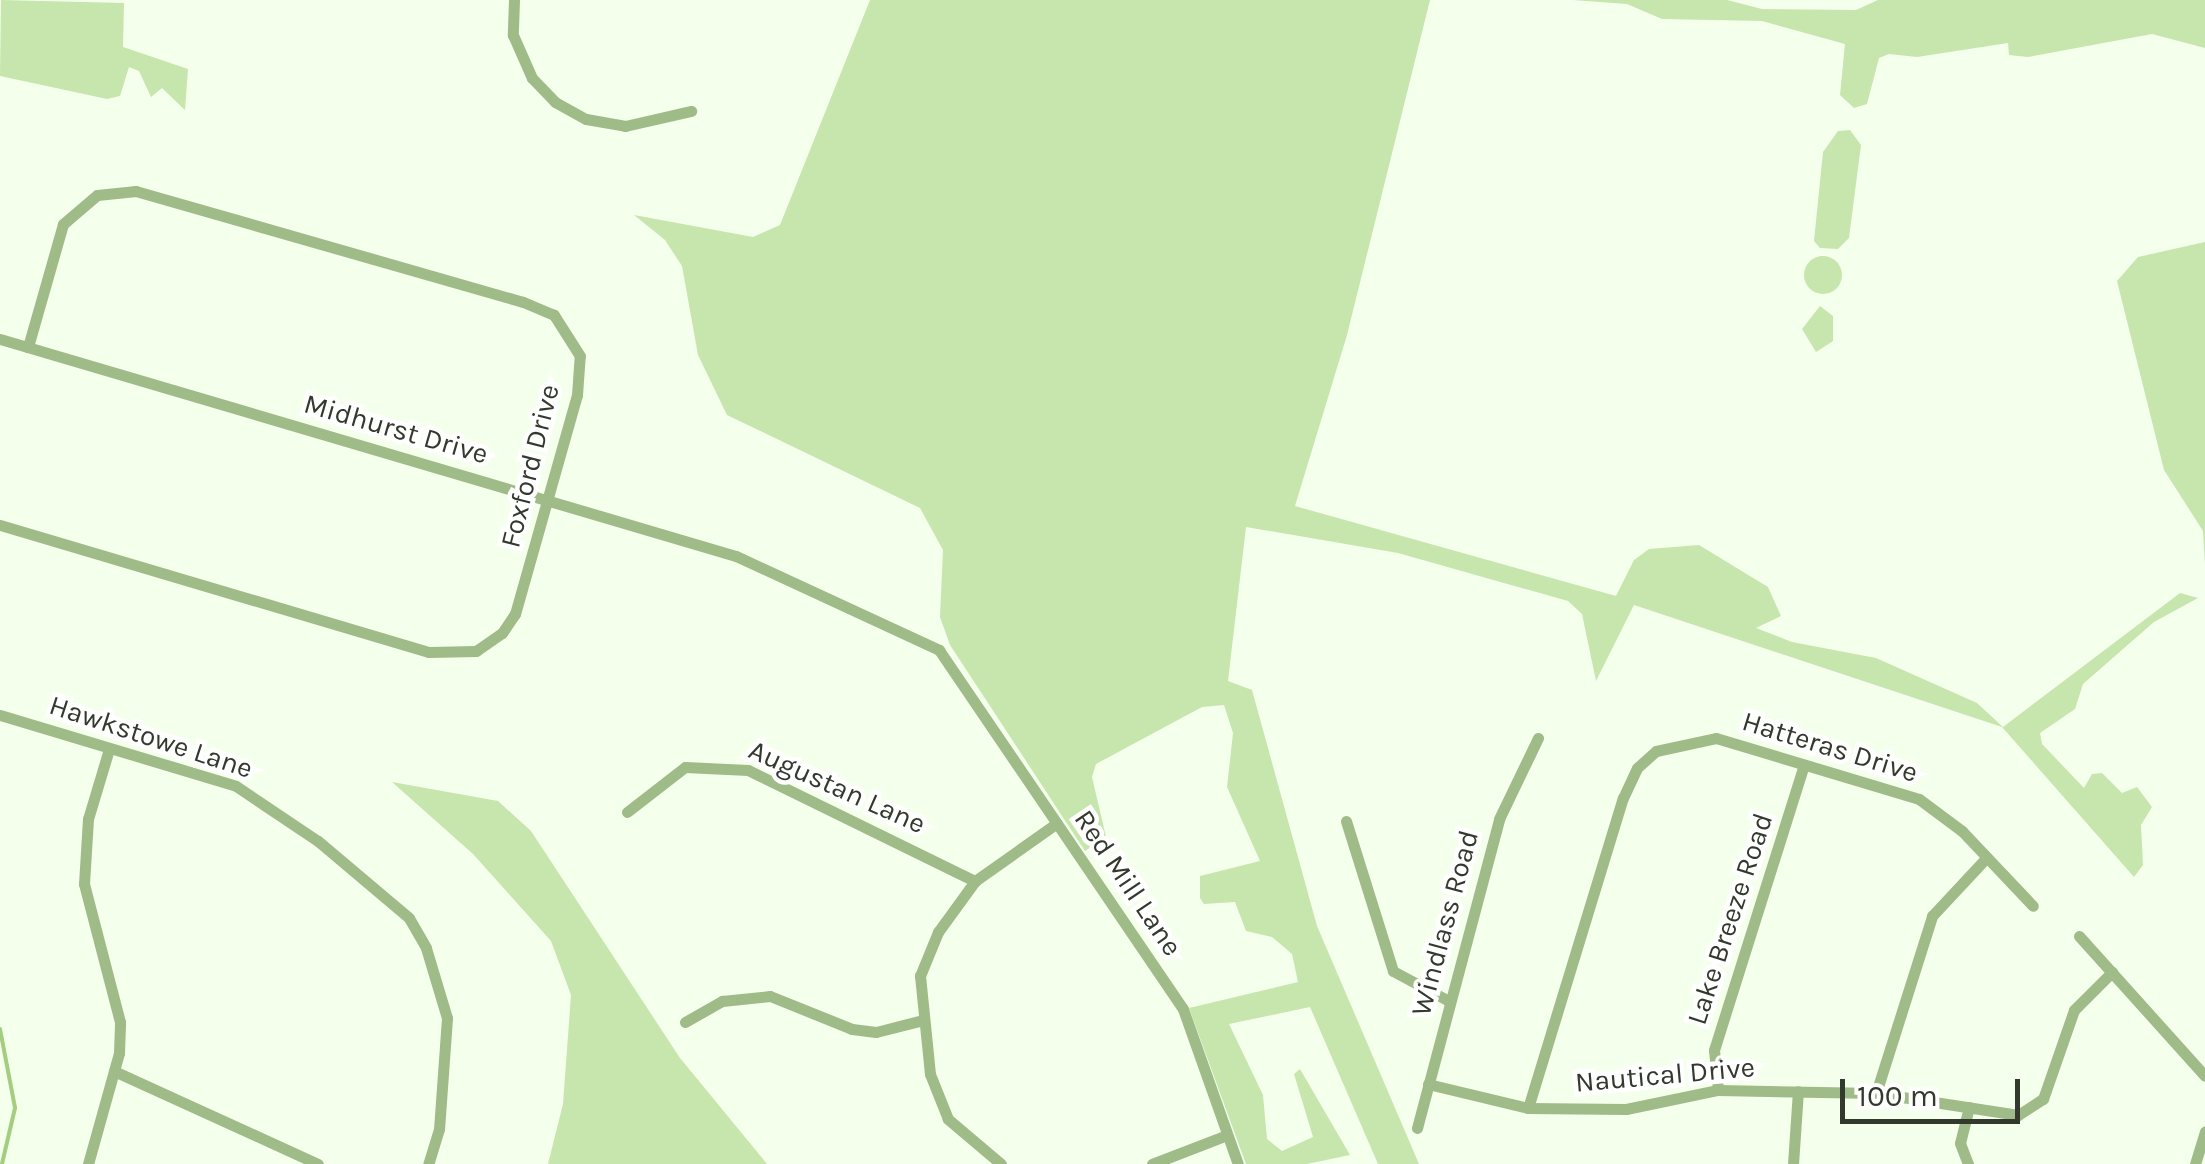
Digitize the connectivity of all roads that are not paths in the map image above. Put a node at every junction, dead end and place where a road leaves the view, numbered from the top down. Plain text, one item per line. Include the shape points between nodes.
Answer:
1 (514, 0) edge
2 (691, 111) dead end
3 (0, 339) edge
4 (28, 347) junction
5 (548, 499) junction
6 (0, 525) edge
7 (939, 650) joint
8 (0, 715) edge
9 (1538, 738) dead end
10 (109, 749) junction
11 (1804, 766) junction
12 (627, 812) dead end
13 (1346, 821) dead end
14 (1057, 823) junction
15 (1986, 858) junction
16 (975, 881) junction
17 (2033, 906) dead end
18 (2079, 936) dead end
19 (2112, 972) junction
20 (1449, 1002) junction
21 (919, 1021) junction
22 (685, 1022) dead end
23 (114, 1070) junction
24 (2205, 1076) edge
25 (1428, 1084) junction
26 (1718, 1090) junction
27 (1798, 1091) junction
28 (1876, 1092) junction
29 (1969, 1107) junction
30 (1528, 1108) junction
31 (1418, 1128) dead end
32 (2205, 1131) edge
33 (1227, 1135) junction
34 (88, 1164) edge
35 (318, 1164) edge
36 (428, 1164) edge
37 (1001, 1164) edge
38 (1152, 1164) edge
39 (1238, 1164) edge
40 (1793, 1164) edge
41 (1968, 1164) edge
42 (2195, 1164) edge

1 - 2 street via 513,35 532,78 554,102 586,119 624,126
3 - 4 street, Midhurst Drive
4 - 5 street, Midhurst Drive
4 - 5 street, Foxford Drive via 63,224 97,194 136,190 505,297 554,315 580,356 577,395
5 - 6 street, Foxford Drive via 515,614 490,643 456,654 429,652
5 - 7 street, Midhurst Drive via 736,556
7 - 14 street, Red Mill Lane
8 - 10 street, Hawkstowe Lane
9 - 20 street, Windlass Road via 1499,820
10 - 23 street via 83,852 92,923 120,1022
10 - 36 street, Hawkstowe Lane via 262,800 409,918 426,948 447,1018 439,1129
11 - 15 street, Hatteras Drive via 1919,799
11 - 26 street, Lake Breeze Road via 1714,1050
11 - 30 street, Hatteras Drive via 1698,738 1656,752 1637,768
12 - 16 street, Augustan Lane via 686,767 748,770
13 - 20 street via 1394,971
14 - 16 street
14 - 33 street, Red Mill Lane via 1183,1008
15 - 17 street, Hatteras Drive
15 - 28 street via 1932,916
16 - 21 street via 938,932 920,976
18 - 19 street
19 - 24 street
19 - 29 street, Nautical Drive via 2074,1010 2043,1099 2008,1117
20 - 25 street, Windlass Road
21 - 22 street via 876,1032 852,1029 819,1010 770,996 722,1000
21 - 37 street via 948,1120
23 - 34 street
23 - 35 street
25 - 30 street, Nautical Drive
25 - 31 street, Windlass Road
26 - 27 street, Nautical Drive
26 - 30 street, Nautical Drive via 1626,1109
27 - 28 street, Nautical Drive
27 - 40 street
28 - 29 street, Nautical Drive
29 - 41 street via 1960,1142
32 - 42 street
33 - 38 street
33 - 39 street, Red Mill Lane

